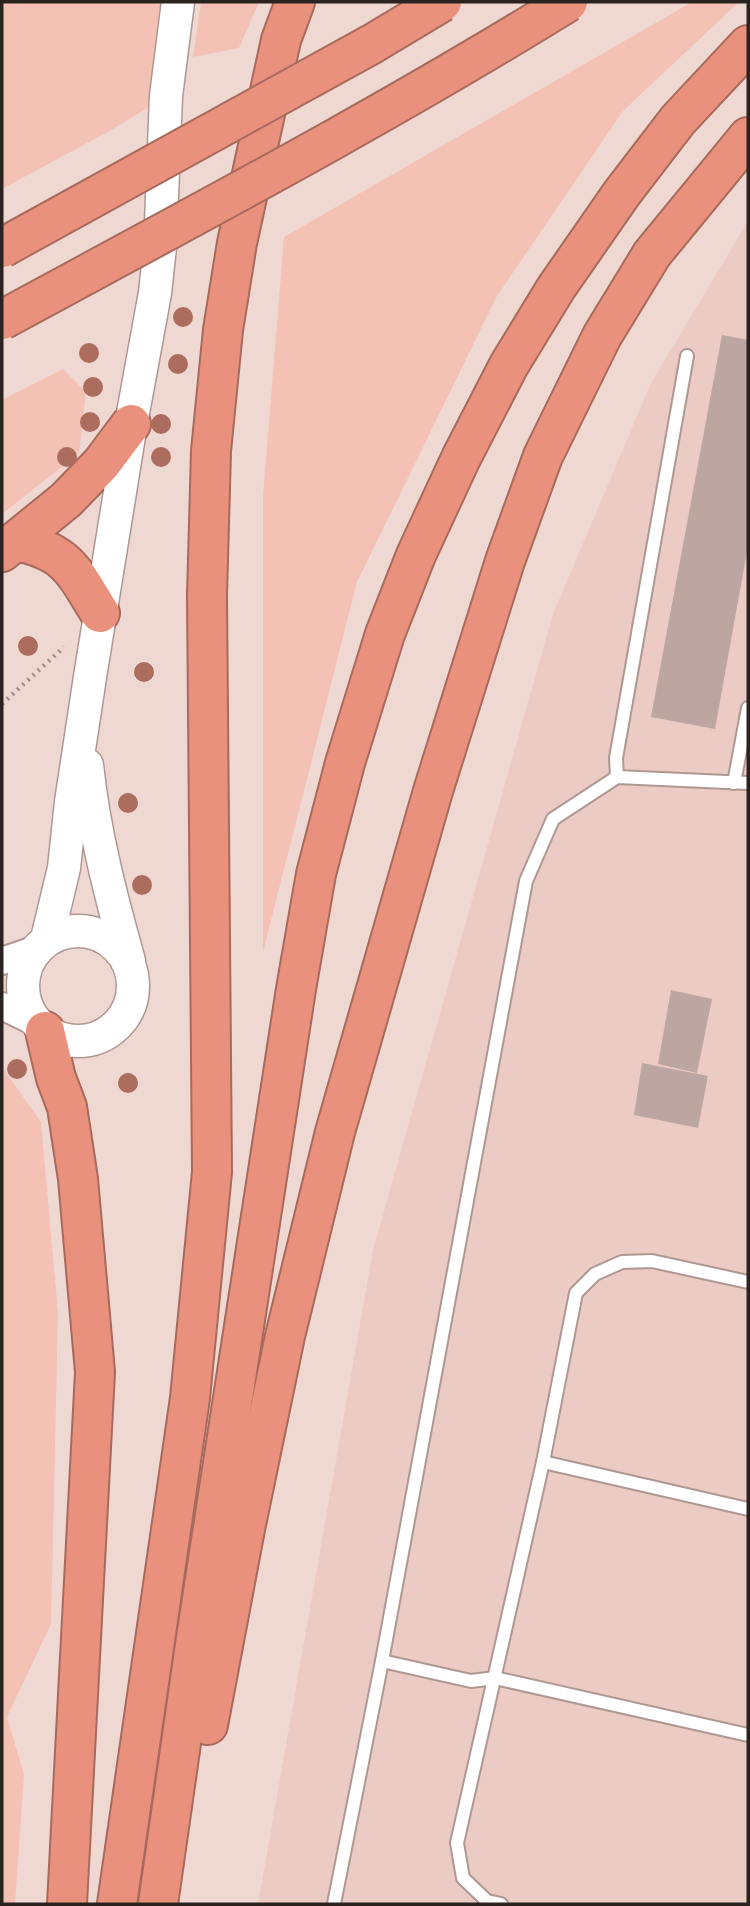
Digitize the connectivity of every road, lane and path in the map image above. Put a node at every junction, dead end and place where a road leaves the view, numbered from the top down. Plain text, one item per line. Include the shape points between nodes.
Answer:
1 (178, 2) edge
2 (295, 2) edge
3 (442, 2) edge
4 (568, 2) edge
5 (748, 45) edge
6 (748, 137) edge
7 (2, 248) edge
8 (2, 320) edge
9 (687, 356) dead end
10 (131, 424) junction
11 (9, 547) edge
12 (100, 613) junction
13 (2, 704) edge
14 (86, 708) junction
15 (748, 708) edge
16 (617, 777) junction
17 (734, 783) junction
18 (748, 783) edge
19 (40, 945) junction
20 (2, 961) edge
21 (131, 968) junction
22 (2, 1006) edge
23 (40, 1027) junction
24 (748, 1282) edge
25 (542, 1462) junction
26 (748, 1508) edge
27 (382, 1661) junction
28 (495, 1678) junction
29 (748, 1735) edge
30 (67, 1904) edge
31 (117, 1904) edge
32 (158, 1904) edge
33 (174, 1904) edge
34 (334, 1904) edge
35 (501, 1904) edge

1 - 10 street via 166,96 159,258
2 - 31 highway via 281,40 237,243 211,451 207,596 212,1172 190,1398
3 - 7 highway, bridge
4 - 8 highway, bridge via 401,100
5 - 32 highway via 678,120 549,299 461,458 385,634 316,874
6 - 33 highway via 652,254 602,336 543,456 505,561 392,929 305,1249 245,1529
9 - 16 lane via 616,758
10 - 11 highway via 66,500
10 - 12 street
11 - 12 highway via 36,545 70,565
12 - 13 path
12 - 14 street
14 - 19 street via 64,868
14 - 21 street via 91,799
15 - 17 lane
16 - 17 lane
16 - 27 lane via 553,819 526,881
17 - 18 lane
19 - 20 street
19 - 21 street via 58,933 96,933 112,941
19 - 23 street via 23,972 21,987 27,1009
21 - 23 street via 132,1000 115,1027 85,1041 66,1040
22 - 23 street
23 - 30 highway via 67,1107 78,1179 94,1371
24 - 25 lane via 652,1261 622,1262 595,1274 576,1293
25 - 26 lane
25 - 28 lane
27 - 28 lane via 471,1681
27 - 34 lane
28 - 29 lane
28 - 35 lane via 457,1843 463,1878 487,1901

